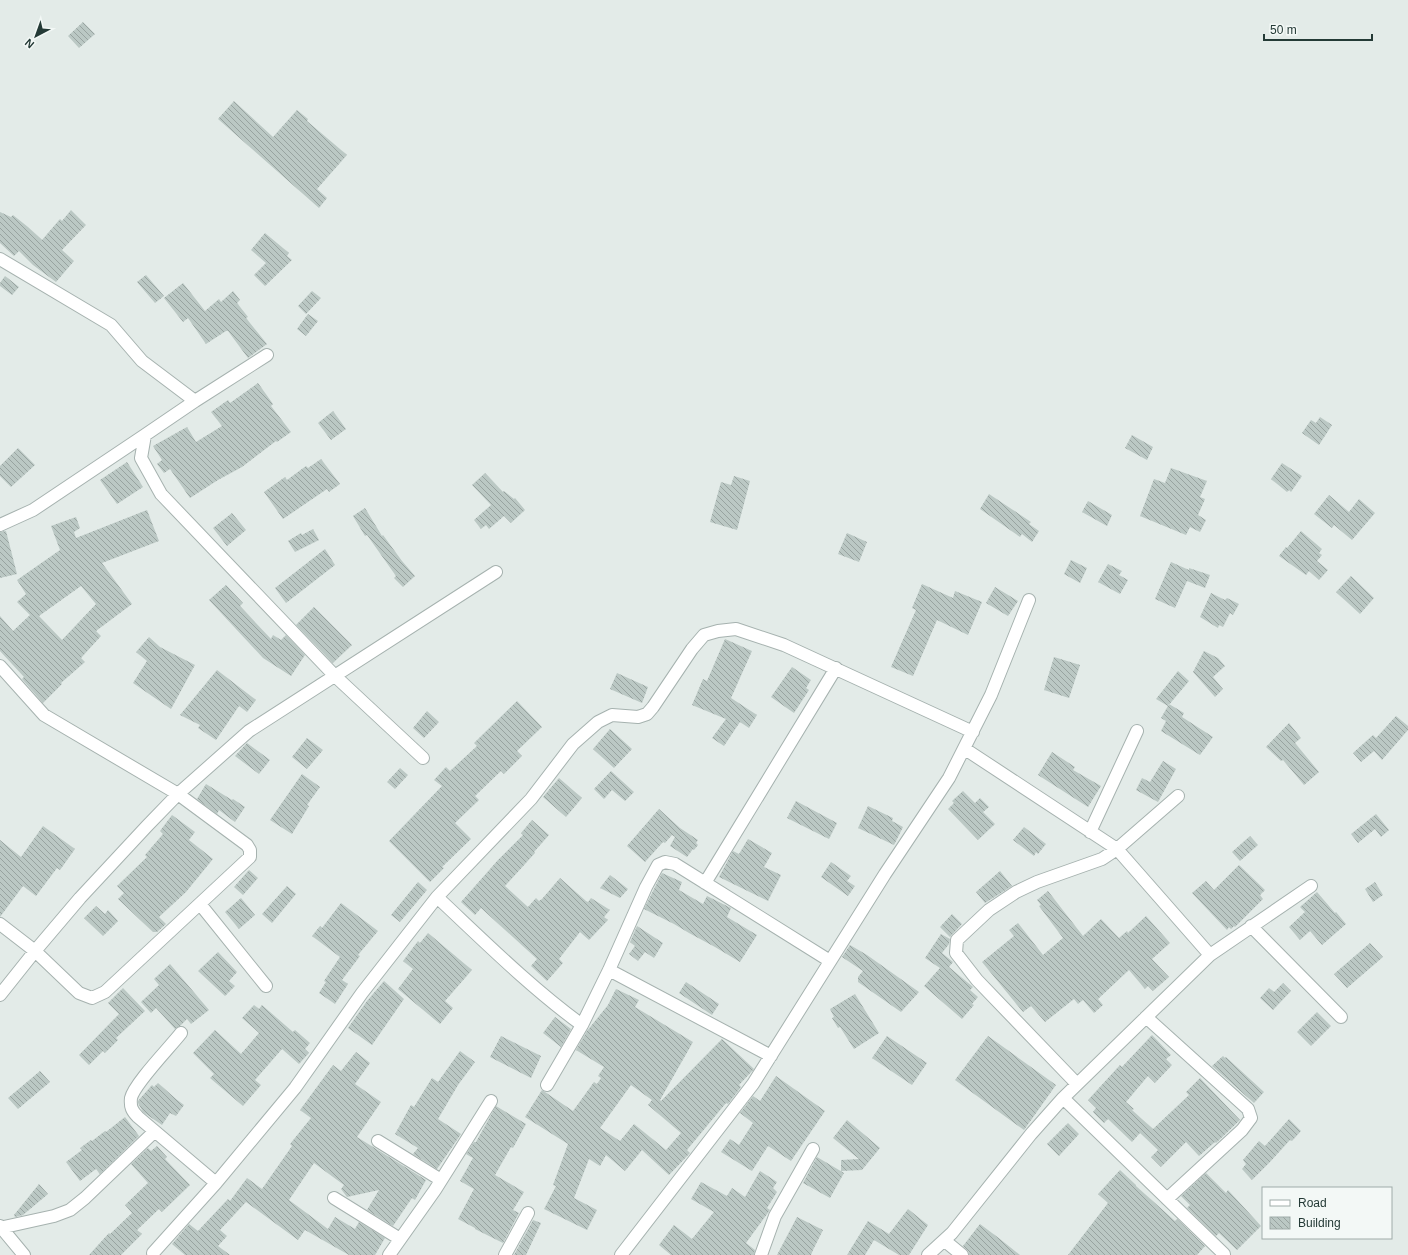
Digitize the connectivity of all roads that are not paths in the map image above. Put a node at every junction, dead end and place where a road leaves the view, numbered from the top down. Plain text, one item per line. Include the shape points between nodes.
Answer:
1 (0, 259) edge
2 (267, 355) dead end
3 (195, 402) junction
4 (145, 435) junction
5 (0, 525) edge
6 (496, 572) dead end
7 (1028, 600) dead end
8 (0, 666) edge
9 (836, 668) junction
10 (335, 676) junction
11 (1137, 731) dead end
12 (973, 732) junction
13 (965, 748) junction
14 (423, 758) dead end
15 (178, 794) junction
16 (1178, 796) dead end
17 (1090, 832) junction
18 (1117, 849) junction
19 (705, 883) junction
20 (1311, 886) dead end
21 (437, 897) junction
22 (200, 904) junction
23 (0, 924) edge
24 (1251, 926) junction
25 (35, 951) junction
26 (1210, 954) junction
27 (830, 961) junction
28 (609, 970) junction
29 (266, 986) dead end
30 (0, 995) edge
31 (1146, 1017) junction
32 (1341, 1017) dead end
33 (582, 1025) junction
34 (181, 1033) dead end
35 (771, 1056) junction
36 (1077, 1084) junction
37 (547, 1085) dead end
38 (1063, 1098) junction
39 (491, 1101) dead end
40 (154, 1132) junction
41 (378, 1141) dead end
42 (813, 1149) dead end
43 (441, 1180) junction
44 (216, 1183) junction
45 (334, 1198) dead end
46 (1167, 1199) junction
47 (528, 1213) dead end
48 (0, 1227) edge
49 (400, 1239) junction
50 (945, 1241) junction
51 (154, 1254) edge
52 (1224, 1254) edge
53 (24, 1255) edge
54 (389, 1255) edge
55 (505, 1255) edge
56 (621, 1255) edge
57 (762, 1255) edge
58 (928, 1255) edge
59 (962, 1255) edge

1 - 3 street via 111,326 142,361
2 - 3 street
3 - 4 street
4 - 5 street via 33,510
4 - 10 street via 141,458 161,494
6 - 10 street
7 - 12 street via 992,695
8 - 15 street via 44,715
9 - 12 street
9 - 19 street
9 - 21 street via 784,645 736,629 718,630 704,635 647,714 638,717 612,715 598,722 573,744 531,799
10 - 14 street
10 - 15 street via 249,731
11 - 17 street
12 - 13 street
13 - 17 street
13 - 27 street via 950,778
15 - 22 street via 247,845 250,850 250,857
15 - 25 street via 80,898
16 - 18 street
17 - 18 street
18 - 26 street
18 - 36 street via 1102,859 1016,892 989,910 957,940 956,953 977,980
19 - 27 street
19 - 28 street via 675,864 665,862 658,865
20 - 24 street
21 - 33 street via 512,968
21 - 44 street via 362,993 295,1088
22 - 25 street via 105,992 92,998 79,993
22 - 29 street
23 - 25 street
24 - 26 street
24 - 32 street
25 - 30 street
26 - 31 street
27 - 35 street
28 - 33 street
28 - 35 street
31 - 36 street
31 - 46 street via 1248,1109 1251,1118 1242,1130
33 - 37 street
34 - 40 street via 136,1086 131,1097 132,1110
35 - 56 street via 753,1084
36 - 38 street
38 - 46 street
38 - 50 street
39 - 43 street
40 - 44 street
40 - 48 street via 70,1210 54,1216
41 - 43 street
42 - 57 street via 775,1216
43 - 49 street
44 - 51 street
45 - 49 street
46 - 52 street
47 - 55 street
48 - 53 street
49 - 54 street
50 - 58 street
50 - 59 street

